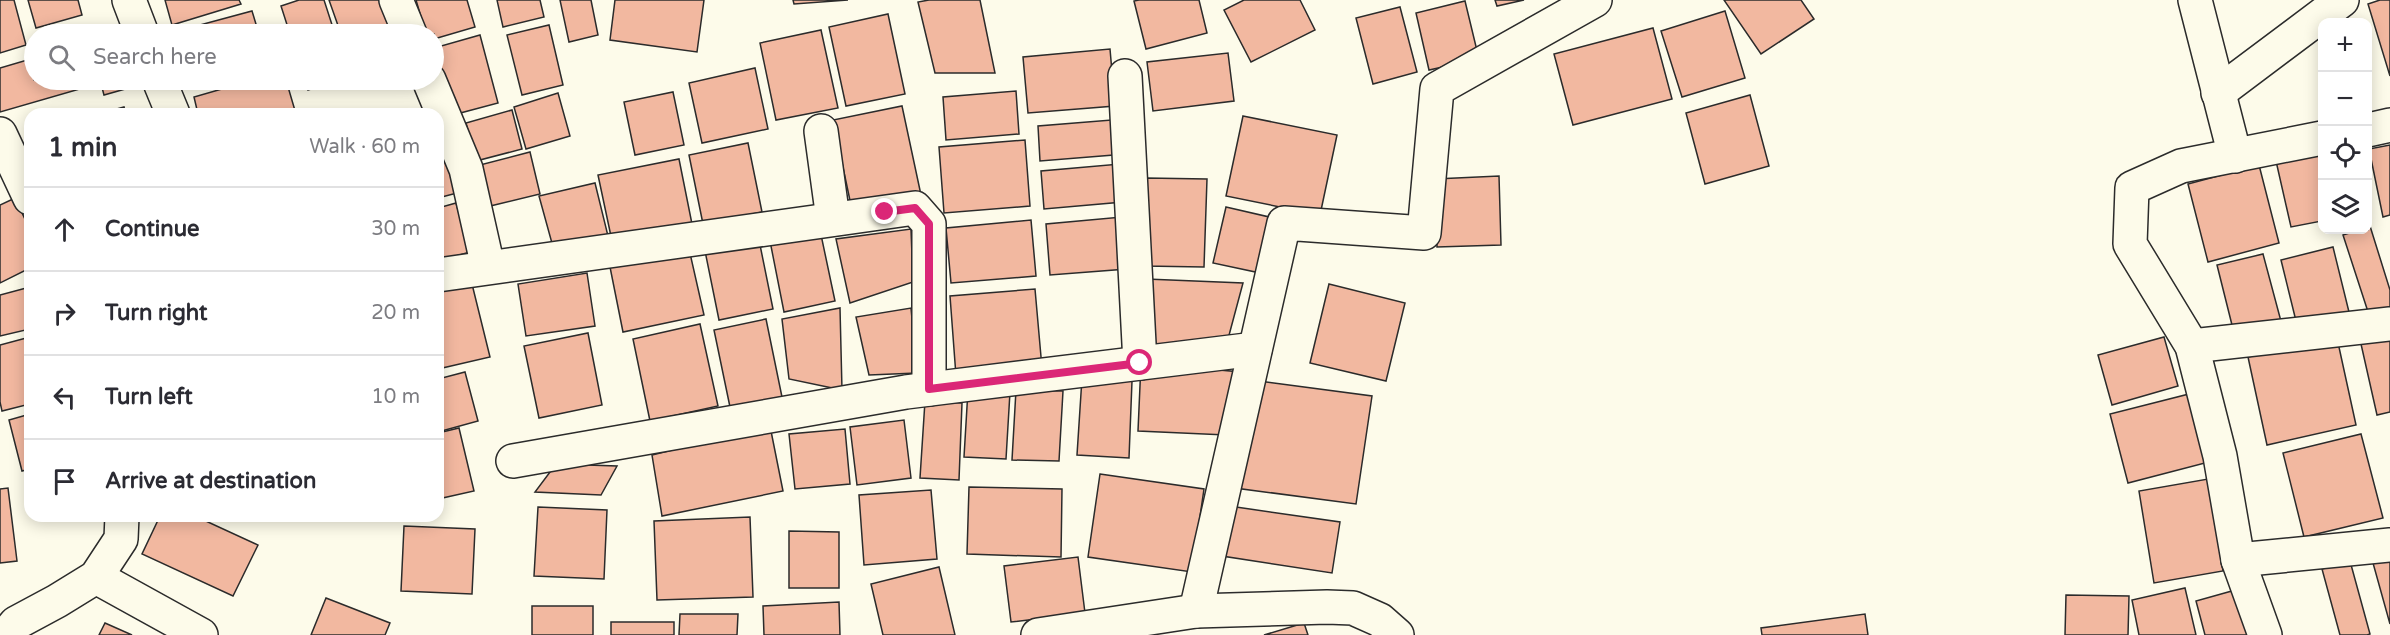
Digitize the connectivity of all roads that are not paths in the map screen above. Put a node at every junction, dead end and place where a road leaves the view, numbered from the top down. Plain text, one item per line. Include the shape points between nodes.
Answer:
1 (129, 0) edge
2 (396, 0) edge
3 (1595, 0) edge
4 (2195, 0) edge
5 (2342, 0) edge
6 (138, 24) edge
7 (406, 24) edge
8 (1125, 76) dead end
9 (163, 90) edge
10 (433, 90) edge
11 (2218, 93) junction
12 (170, 108) edge
13 (441, 108) edge
14 (444, 116) edge
15 (2390, 125) edge
16 (2372, 129) edge
17 (821, 131) dead end
18 (0, 134) edge
19 (2318, 139) edge
20 (2235, 156) junction
21 (24, 185) edge
22 (833, 219) junction
23 (488, 267) junction
24 (444, 274) edge
25 (2390, 324) edge
26 (2192, 346) junction
27 (1255, 349) junction
28 (1140, 363) junction
29 (929, 389) junction
30 (513, 461) dead end
31 (122, 522) edge
32 (2390, 545) edge
33 (2238, 560) junction
34 (96, 577) junction
35 (1196, 611) junction
36 (7, 626) edge
37 (201, 635) edge
38 (1038, 635) edge
39 (1397, 635) edge
40 (2265, 635) edge

1 - 6 street
2 - 7 street
3 - 27 street via 1437,90 1424,233 1284,223
4 - 11 street
5 - 11 street
8 - 28 street
9 - 12 street
10 - 13 street
11 - 20 street
14 - 23 street via 466,169
15 - 16 street
17 - 22 street
18 - 21 street
19 - 20 street
20 - 26 street via 2181,166 2132,188 2130,244
22 - 23 street
22 - 29 street via 915,208 929,224
23 - 24 street
25 - 26 street
26 - 33 street via 2220,456
27 - 28 street
27 - 35 street
28 - 29 street
29 - 30 street
31 - 34 street via 121,538
32 - 33 street
33 - 40 street
34 - 36 street
34 - 37 street
35 - 38 street
35 - 39 street via 1353,608 1380,620

